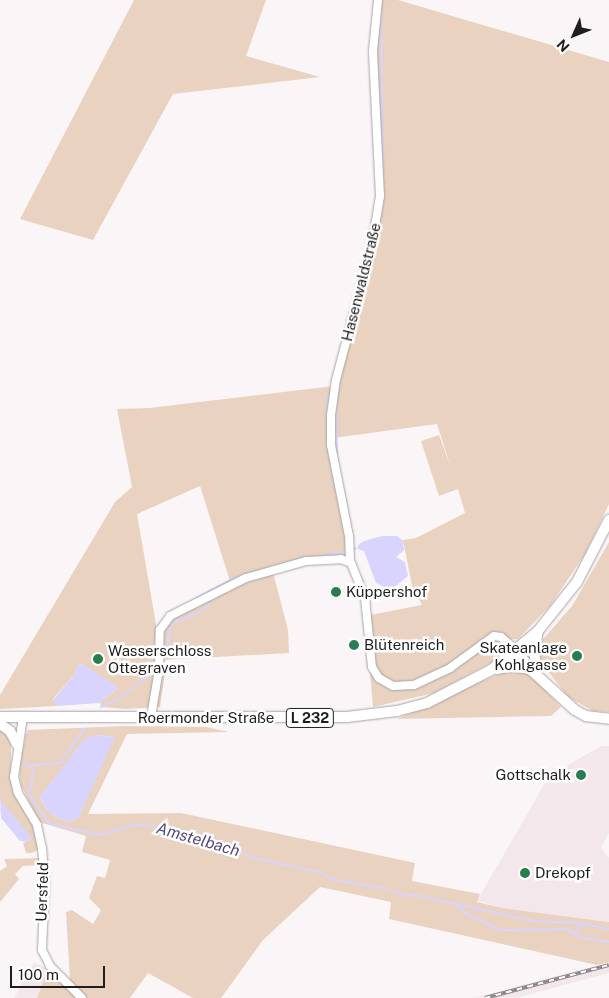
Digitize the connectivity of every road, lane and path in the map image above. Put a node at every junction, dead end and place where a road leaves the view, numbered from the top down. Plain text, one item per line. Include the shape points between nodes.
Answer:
1 (378, 0) edge
2 (609, 520) edge
3 (350, 561) junction
4 (538, 631) junction
5 (517, 651) junction
6 (534, 668) junction
7 (491, 670) junction
8 (0, 717) edge
9 (23, 717) junction
10 (151, 717) junction
11 (609, 719) edge
12 (0, 724) edge
13 (17, 744) junction
14 (82, 998) edge

1 - 3 street, Hasenwaldstraße via 373,50 380,196 372,244 336,380 331,415 331,445 349,536
2 - 4 main road, L 232 via 577,582
3 - 5 street, Hasenwaldstraße via 365,598 372,667 379,678 393,686 414,685 450,668 494,636 501,637
3 - 10 street via 324,559 287,566 246,578 175,611 160,630 159,669
4 - 5 main road, L 232
4 - 6 main road
5 - 6 main road
5 - 7 main road, Roermonder Straße / L 232
6 - 7 main road via 511,666
6 - 11 main road via 577,712
7 - 10 main road, Roermonder Straße / L 232 via 427,703 362,716
8 - 9 main road, Roermonder Straße / L 232
9 - 10 main road, Roermonder Straße / L 232
9 - 13 street, Uersfeld
12 - 13 main road via 10,731
13 - 14 street, Uersfeld via 14,765 17,788 37,824 43,856 42,950 50,966

